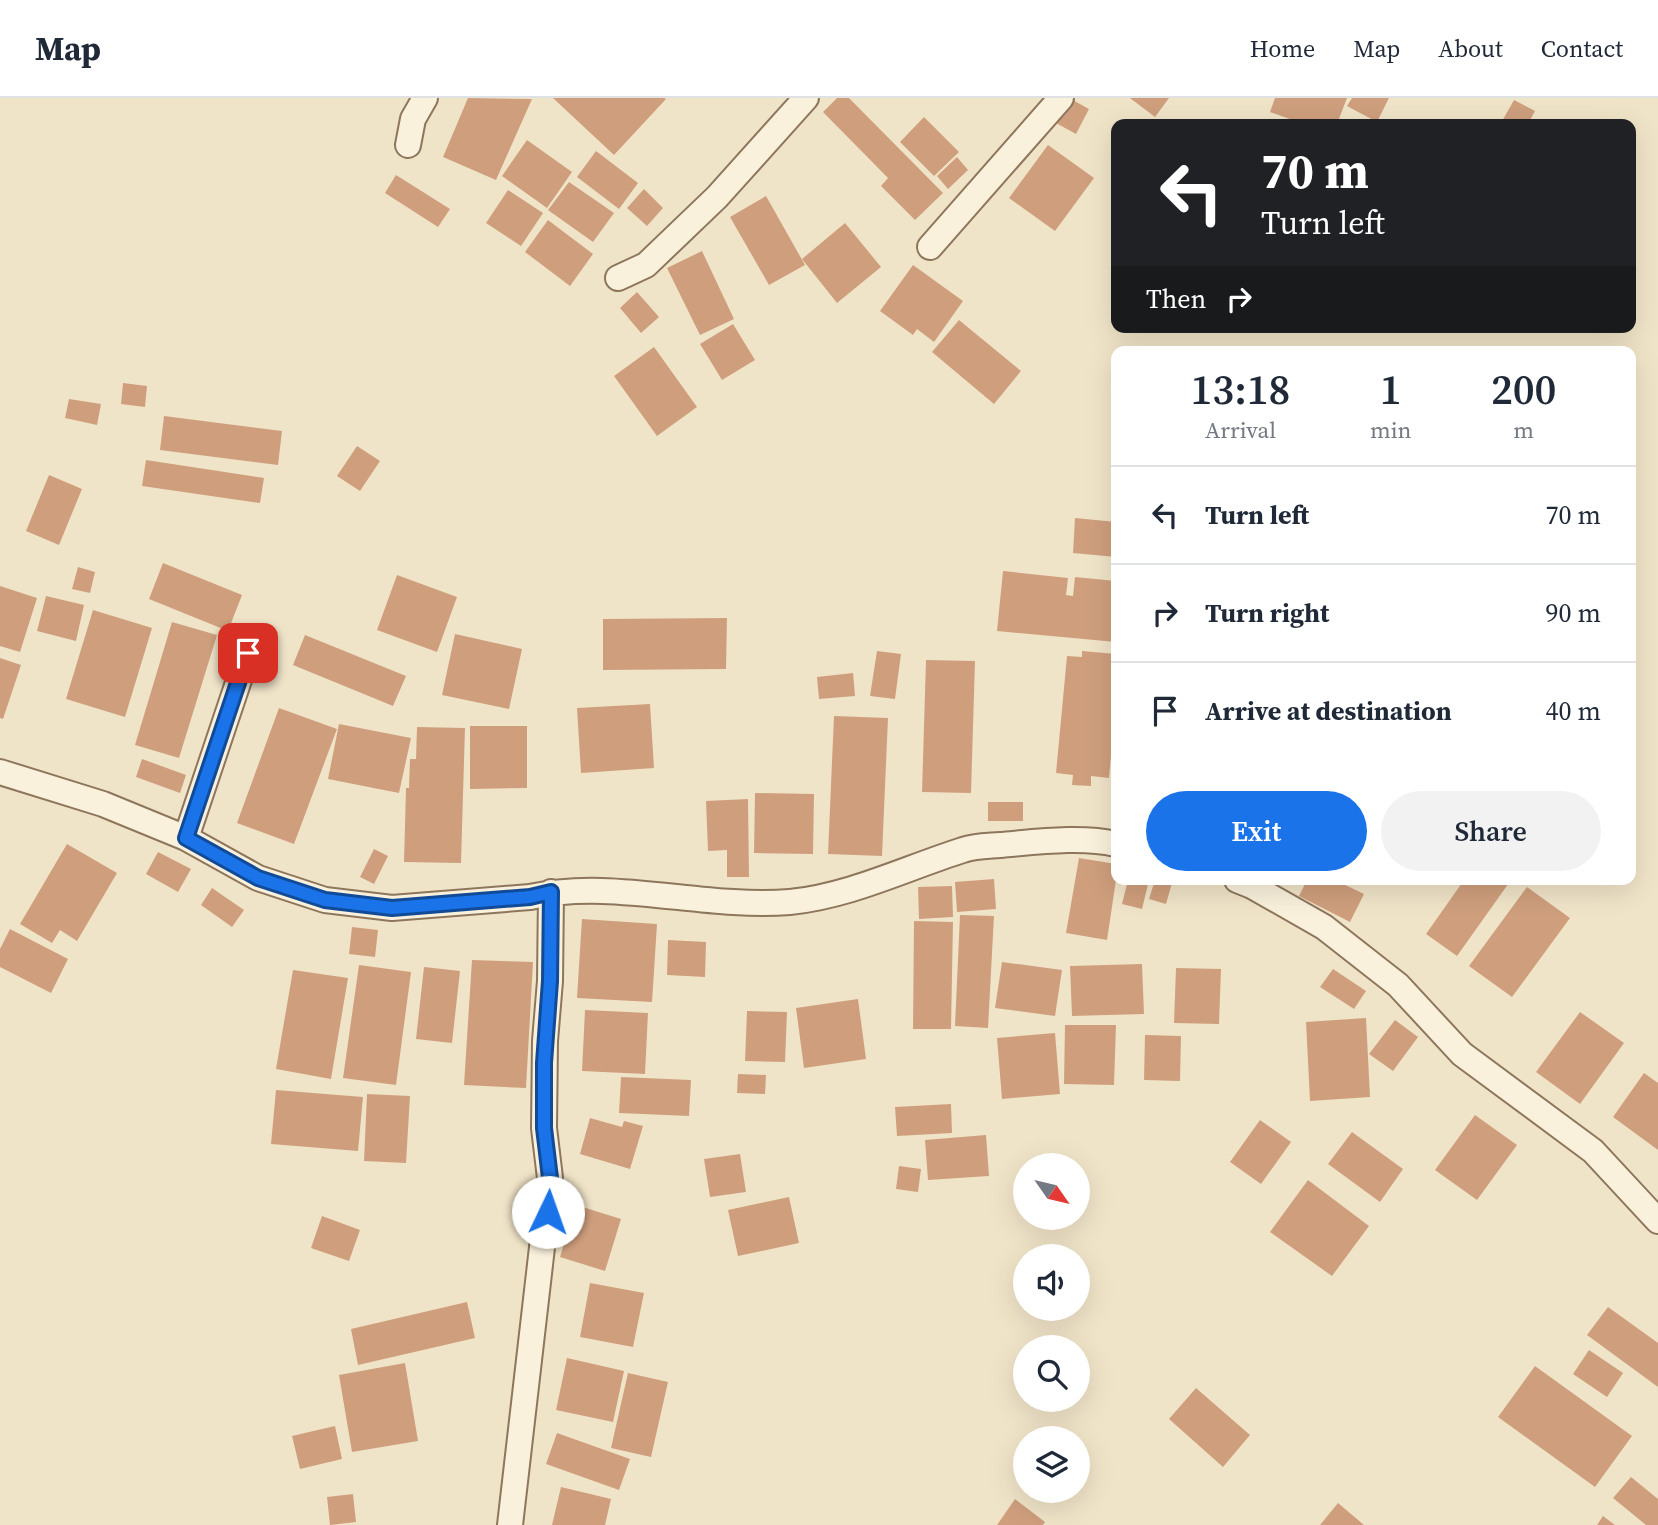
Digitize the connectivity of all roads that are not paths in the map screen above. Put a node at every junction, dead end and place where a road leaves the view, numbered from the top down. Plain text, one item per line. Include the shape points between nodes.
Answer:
1 (425, 98) edge
2 (806, 98) edge
3 (1061, 98) edge
4 (408, 145) dead end
5 (930, 247) dead end
6 (618, 278) dead end
7 (248, 653) dead end
8 (0, 772) edge
9 (186, 838) junction
10 (1111, 844) edge
11 (1250, 885) edge
12 (551, 892) junction
13 (1658, 1222) edge
14 (510, 1525) edge

1 - 4 street via 413,119
2 - 6 street via 664,248 646,265
3 - 5 street
7 - 9 street
8 - 9 street via 103,804
9 - 12 street via 258,878 325,900 392,908
10 - 12 street via 1038,841 966,849 842,892 790,902 720,903 601,891
11 - 13 street via 1324,927 1398,985 1462,1054 1593,1152
12 - 14 street via 544,1079 548,1212

